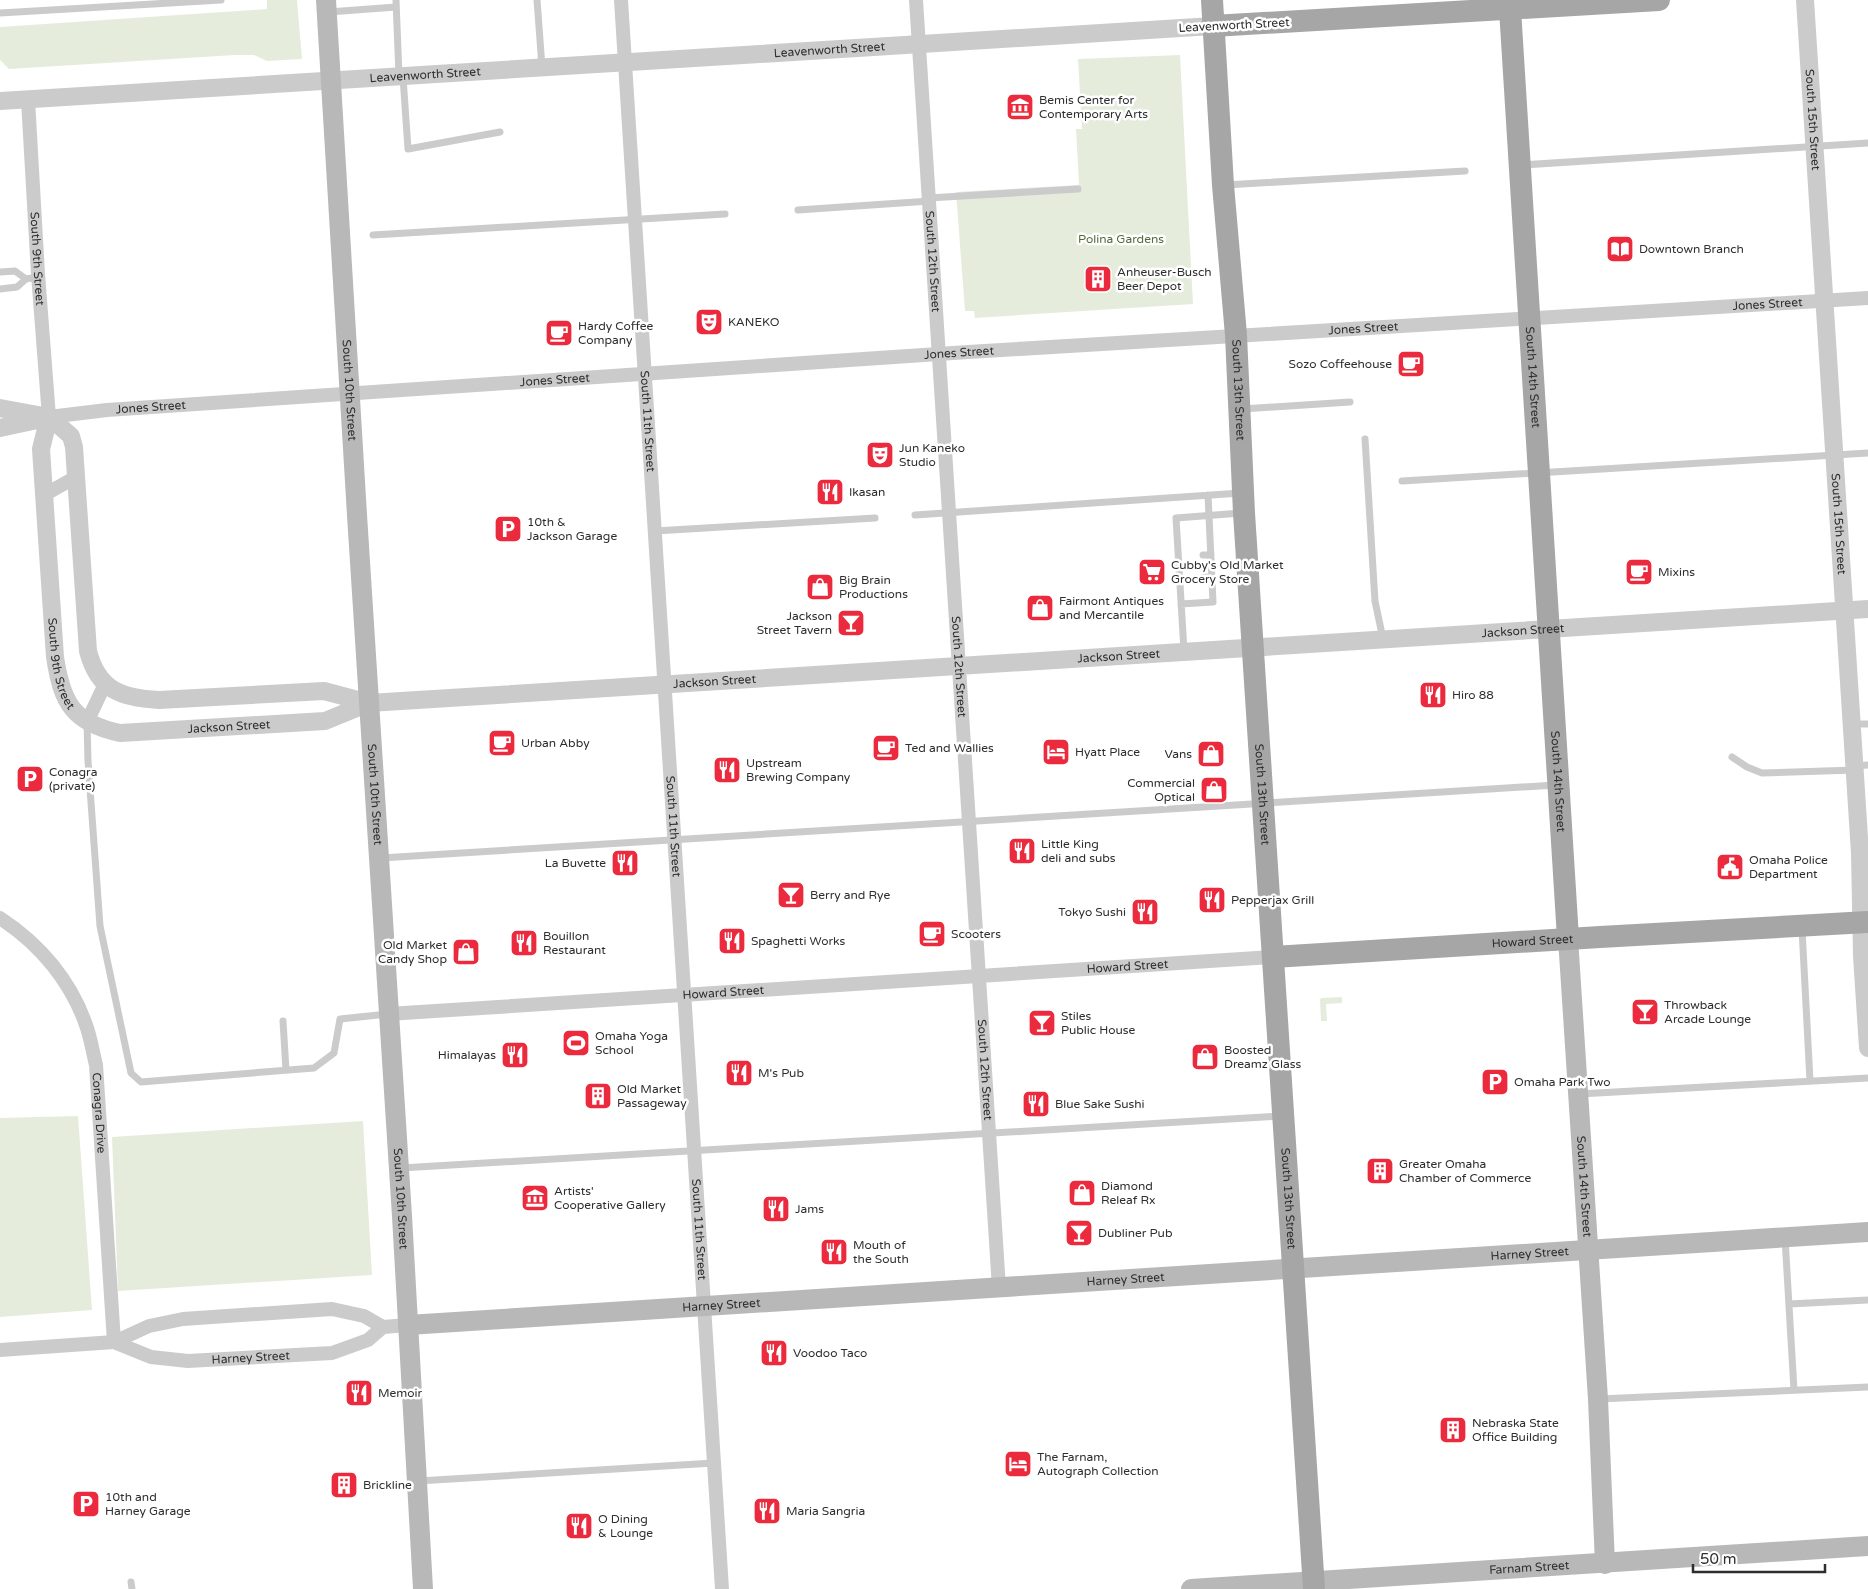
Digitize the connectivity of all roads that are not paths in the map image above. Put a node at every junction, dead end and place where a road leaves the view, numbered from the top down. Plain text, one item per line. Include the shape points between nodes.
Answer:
1 (221, 0) edge
2 (537, 0) edge
3 (621, 0) edge
4 (916, 0) edge
5 (1212, 0) edge
6 (1659, 0) edge
7 (1805, 0) edge
8 (396, 3) edge
9 (1509, 4) edge
10 (326, 6) edge
11 (0, 13) edge
12 (1213, 26) junction
13 (920, 44) junction
14 (625, 62) junction
15 (542, 68) junction
16 (401, 76) junction
17 (28, 100) junction
18 (0, 102) edge
19 (500, 132) dead end
20 (1868, 143) edge
21 (1815, 146) junction
22 (1519, 165) junction
23 (1465, 171) dead end
24 (1223, 185) junction
25 (1078, 189) dead end
26 (930, 200) junction
27 (798, 210) dead end
28 (725, 214) dead end
29 (635, 219) junction
30 (373, 235) dead end
31 (0, 272) edge
32 (32, 278) junction
33 (0, 289) edge
34 (1868, 298) edge
35 (1824, 300) junction
36 (1529, 318) junction
37 (1236, 335) junction
38 (939, 354) junction
39 (645, 374) junction
40 (1350, 402) dead end
41 (0, 408) edge
42 (1239, 409) junction
43 (49, 417) junction
44 (0, 428) edge
45 (1365, 439) dead end
46 (1868, 453) edge
47 (1834, 455) junction
48 (1539, 472) junction
49 (76, 477) junction
50 (1402, 481) dead end
51 (44, 495) junction
52 (1208, 495) junction
53 (1244, 503) junction
54 (949, 512) junction
55 (915, 515) dead end
56 (1208, 515) junction
57 (874, 518) dead end
58 (655, 531) junction
59 (1181, 604) junction
60 (1868, 610) edge
61 (1844, 611) junction
62 (1549, 629) junction
63 (1383, 639) junction
64 (1253, 647) junction
65 (1184, 651) junction
66 (959, 666) junction
67 (105, 684) junction
68 (664, 684) junction
69 (369, 703) junction
70 (87, 722) junction
71 (1860, 724) edge
72 (1732, 757) dead end
73 (1859, 767) edge
74 (1559, 785) junction
75 (1263, 803) junction
76 (969, 822) junction
77 (674, 839) junction
78 (378, 858) junction
79 (0, 918) edge
80 (1864, 922) edge
81 (1801, 926) junction
82 (1568, 938) junction
83 (1272, 957) junction
84 (979, 976) junction
85 (684, 995) junction
86 (388, 1014) junction
87 (284, 1021) dead end
88 (1868, 1048) edge
89 (286, 1070) junction
90 (1868, 1078) edge
91 (1810, 1081) junction
92 (1578, 1094) junction
93 (1283, 1116) junction
94 (989, 1134) junction
95 (694, 1151) junction
96 (398, 1168) junction
97 (1868, 1232) edge
98 (1785, 1238) junction
99 (1588, 1250) junction
100 (1292, 1269) junction
101 (999, 1288) junction
102 (1868, 1300) edge
103 (1789, 1304) junction
104 (704, 1306) junction
105 (408, 1326) junction
106 (383, 1327) junction
107 (114, 1342) junction
108 (0, 1350) edge
109 (1868, 1387) edge
110 (1794, 1390) junction
111 (1598, 1399) junction
112 (714, 1463) junction
113 (417, 1481) junction
114 (1868, 1546) edge
115 (1605, 1564) junction
116 (1314, 1585) edge
117 (423, 1589) edge
118 (722, 1589) edge
119 (1191, 1589) edge

1 - 11 lane
2 - 15 lane
3 - 14 street, South 11th Street
4 - 13 street, South 12th Street
5 - 12 main road, South 13th Street
6 - 9 main road, Leavenworth Street
7 - 21 street, South 15th Street
8 - 10 lane
8 - 16 lane
9 - 12 main road, Leavenworth Street
9 - 22 main road, South 14th Street
10 - 69 main road, South 10th Street, bridge
12 - 13 street, Leavenworth Street
12 - 24 main road, South 13th Street
13 - 14 street, Leavenworth Street
13 - 26 street, South 12th Street
14 - 15 street, Leavenworth Street
14 - 29 street, South 11th Street
15 - 16 street, Leavenworth Street
16 - 17 street, Leavenworth Street
16 - 19 lane via 408,149
17 - 18 street, Leavenworth Street
17 - 32 street, South 9th Street
20 - 21 lane
21 - 22 lane
21 - 35 street, South 15th Street
22 - 36 main road, South 14th Street
23 - 24 lane
24 - 37 main road, South 13th Street
25 - 26 lane
26 - 27 lane
26 - 38 street, South 12th Street
28 - 29 lane
29 - 30 lane
29 - 39 street, South 11th Street
31 - 32 lane via 15,271
32 - 33 lane via 17,287
32 - 43 street, South 9th Street
34 - 35 street, Jones Street
35 - 36 street, Jones Street
35 - 47 street, South 15th Street
36 - 37 street, Jones Street
36 - 48 main road, South 14th Street
37 - 38 street, Jones Street
37 - 42 main road, South 13th Street
38 - 39 street, Jones Street
38 - 54 street, South 12th Street
39 - 43 street, Jones Street
39 - 58 street, South 11th Street
40 - 42 lane
41 - 43 street, Jones Street
42 - 53 main road, South 13th Street
43 - 44 street, Jones Street
43 - 49 street, South 9th Street via 71,436
43 - 51 street, South 9th Street via 42,449
45 - 63 lane via 1375,601
46 - 47 lane
47 - 48 lane
47 - 61 street, South 15th Street
48 - 50 lane
48 - 62 main road, South 14th Street
49 - 51 street
49 - 67 street, South 9th Street via 88,651 97,676
51 - 70 street, South 9th Street via 58,678 65,698
52 - 53 lane
52 - 54 lane
52 - 56 lane
53 - 56 lane
53 - 64 main road, South 13th Street
54 - 55 lane
54 - 66 street, South 12th Street
56 - 59 lane via 1176,518
56 - 59 lane via 1208,577 1213,602
57 - 58 lane
58 - 68 street, South 11th Street
59 - 65 lane
60 - 61 street, Jackson Street
61 - 62 street, Jackson Street
61 - 71 street, South 15th Street
62 - 63 street, Jackson Street
62 - 74 main road, South 14th Street
63 - 64 street, Jackson Street
64 - 65 street, Jackson Street
64 - 75 main road, South 13th Street
65 - 66 street, Jackson Street
66 - 68 street, Jackson Street
66 - 76 street, South 12th Street
67 - 69 street, Jackson Street via 141,699 324,691
67 - 70 street
68 - 69 street, Jackson Street
68 - 77 street, South 11th Street
69 - 70 street, Jackson Street via 325,721 137,733 113,731
69 - 78 main road, South 10th Street
70 - 89 lane via 100,926 131,1073 141,1082
71 - 73 street, South 15th Street
72 - 73 lane via 1762,773
73 - 80 street, South 15th Street
74 - 75 lane
74 - 82 main road, South 14th Street
75 - 76 lane
75 - 83 main road, South 13th Street
76 - 77 lane
76 - 84 street, South 12th Street
77 - 78 lane
77 - 85 street, South 11th Street
78 - 86 main road, South 10th Street
79 - 107 street, Conagra Drive via 41,950 66,983 87,1027 96,1065
80 - 81 main road, Howard Street
80 - 88 street, South 15th Street via 1862,964
81 - 82 main road, Howard Street
81 - 91 lane
82 - 83 main road, Howard Street
82 - 92 main road, South 14th Street
83 - 84 street, Howard Street
83 - 93 main road, South 13th Street
84 - 85 street, Howard Street
84 - 94 street, South 12th Street
85 - 86 street, Howard Street
85 - 95 street, South 11th Street
86 - 89 lane via 340,1019 334,1053 314,1068
86 - 96 main road, South 10th Street
87 - 89 lane
90 - 91 lane
91 - 92 lane
92 - 99 main road, South 14th Street
93 - 94 lane
93 - 100 main road, South 13th Street
94 - 95 lane
94 - 101 street, South 12th Street
95 - 96 lane
95 - 104 street, South 11th Street
96 - 105 main road, South 10th Street
97 - 98 main road, Harney Street
98 - 99 main road, Harney Street
98 - 103 lane
99 - 100 main road, Harney Street
99 - 111 main road, South 14th Street
100 - 101 main road, Harney Street
100 - 116 main road, South 13th Street
101 - 104 main road, Harney Street
102 - 103 lane
103 - 110 lane
104 - 105 main road, Harney Street
104 - 112 street, South 11th Street
105 - 106 street, Harney Street
105 - 113 main road, South 10th Street
106 - 107 street, Harney Street via 364,1316 332,1309 183,1319 149,1326
106 - 107 street, Harney Street via 368,1340 332,1353 188,1361 151,1357
107 - 108 street, Harney Street
109 - 110 lane
110 - 111 lane
111 - 115 main road, South 14th Street
112 - 113 lane
112 - 118 street, South 11th Street
113 - 117 main road, South 10th Street
114 - 115 main road, Farnam Street
115 - 116 main road, Farnam Street
116 - 119 main road, Farnam Street

